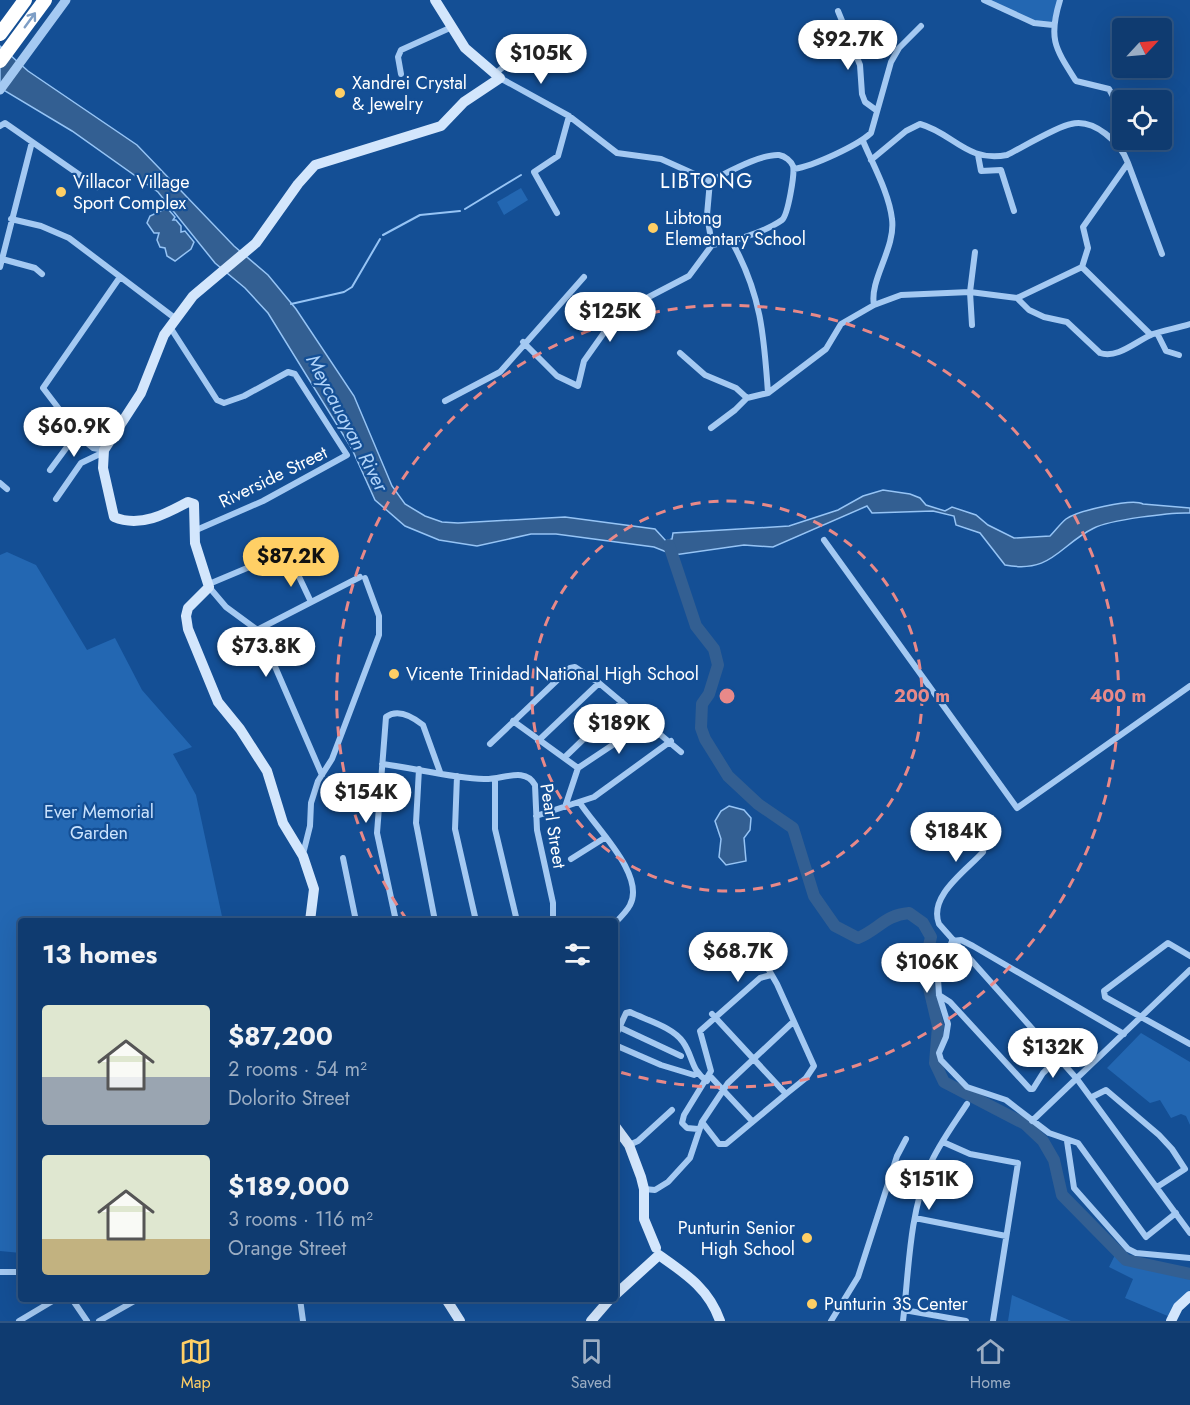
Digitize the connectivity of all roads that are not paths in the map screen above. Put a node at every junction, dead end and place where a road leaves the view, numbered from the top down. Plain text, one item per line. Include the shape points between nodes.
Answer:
1 (25, 0) edge
2 (45, 0) edge
3 (66, 0) edge
4 (435, 0) edge
5 (984, 0) edge
6 (1060, 0) edge
7 (838, 12) dead end
8 (1053, 25) junction
9 (921, 26) dead end
10 (453, 27) junction
11 (2, 32) edge
12 (530, 44) dead end
13 (0, 61) edge
14 (401, 74) dead end
15 (497, 76) junction
16 (0, 90) edge
17 (1112, 94) edge
18 (876, 110) junction
19 (569, 116) junction
20 (2, 125) edge
21 (863, 141) junction
22 (32, 142) junction
23 (978, 155) junction
24 (871, 160) junction
25 (1128, 163) junction
26 (794, 169) junction
27 (710, 181) junction
28 (97, 187) dead end
29 (1014, 211) dead end
30 (557, 213) dead end
31 (11, 219) junction
32 (732, 242) junction
33 (712, 245) junction
34 (975, 252) dead end
35 (1162, 254) dead end
36 (2, 259) junction
37 (0, 267) edge
38 (1082, 267) junction
39 (42, 274) dead end
40 (120, 277) junction
41 (584, 277) dead end
42 (970, 292) junction
43 (1017, 298) junction
44 (874, 305) junction
45 (173, 323) junction
46 (1190, 324) edge
47 (972, 325) dead end
48 (1154, 334) junction
49 (524, 342) junction
50 (680, 353) dead end
51 (1179, 355) dead end
52 (768, 393) junction
53 (747, 398) junction
54 (445, 401) dead end
55 (711, 428) dead end
56 (78, 432) junction
57 (104, 451) junction
58 (50, 470) dead end
59 (0, 483) edge
60 (7, 489) dead end
61 (56, 499) dead end
62 (194, 531) junction
63 (824, 540) dead end
64 (285, 552) dead end
65 (293, 564) dead end
66 (209, 586) junction
67 (311, 602) junction
68 (257, 630) junction
69 (599, 683) junction
70 (1190, 686) edge
71 (622, 702) junction
72 (513, 721) junction
73 (647, 722) junction
74 (538, 741) junction
75 (671, 741) junction
76 (490, 744) dead end
77 (681, 752) dead end
78 (564, 758) junction
79 (382, 764) junction
80 (578, 768) junction
81 (419, 769) junction
82 (440, 772) junction
83 (322, 775) junction
84 (458, 776) junction
85 (495, 779) junction
86 (580, 803) junction
87 (565, 807) junction
88 (536, 816) junction
89 (606, 837) junction
90 (983, 852) dead end
91 (303, 856) junction
92 (343, 858) dead end
93 (571, 859) dead end
94 (310, 918) edge
95 (355, 918) edge
96 (395, 918) edge
97 (434, 918) edge
98 (475, 918) edge
99 (516, 918) edge
100 (553, 918) edge
101 (618, 920) edge
102 (952, 941) junction
103 (1190, 956) edge
104 (766, 965) dead end
105 (1190, 970) edge
106 (771, 975) junction
107 (939, 995) junction
108 (714, 1017) junction
109 (1142, 1017) junction
110 (793, 1022) junction
111 (620, 1027) junction
112 (618, 1031) edge
113 (1124, 1034) junction
114 (1190, 1044) edge
115 (618, 1046) edge
116 (688, 1052) junction
117 (681, 1056) junction
118 (1059, 1058) junction
119 (753, 1059) junction
120 (673, 1070) junction
121 (696, 1073) junction
122 (709, 1078) junction
123 (1077, 1079) junction
124 (724, 1088) junction
125 (786, 1094) junction
126 (1092, 1097) junction
127 (967, 1104) dead end
128 (672, 1110) dead end
129 (752, 1121) junction
130 (1032, 1121) junction
131 (702, 1122) junction
132 (698, 1129) junction
133 (618, 1130) edge
134 (906, 1139) dead end
135 (1067, 1141) junction
136 (943, 1142) junction
137 (629, 1145) junction
138 (1157, 1187) junction
139 (644, 1189) junction
140 (1176, 1213) junction
141 (915, 1218) junction
142 (1190, 1233) edge
143 (1006, 1236) junction
144 (658, 1252) junction
145 (1190, 1258) edge
146 (0, 1272) edge
147 (18, 1272) edge
148 (10, 1273) junction
149 (0, 1279) edge
150 (618, 1292) edge
151 (1190, 1296) edge
152 (51, 1302) edge
153 (74, 1302) edge
154 (133, 1302) edge
155 (300, 1302) edge
156 (448, 1302) edge
157 (607, 1302) edge
158 (904, 1310) junction
159 (19, 1321) edge
160 (87, 1321) edge
161 (99, 1321) edge
162 (303, 1321) edge
163 (460, 1321) edge
164 (591, 1321) edge
165 (720, 1321) edge
166 (831, 1321) edge
167 (903, 1321) edge
168 (966, 1321) edge
169 (993, 1321) edge
170 (1171, 1321) edge

1 - 11 highway
13 -> 2 highway
3 - 16 street
4 - 10 main road
5 - 8 street via 1034,23
6 - 8 street
7 - 18 street via 860,65 865,102
8 - 17 street via 1058,53 1076,81 1109,89
9 - 18 street via 891,62
10 - 14 street via 401,50
10 - 15 main road via 465,48
12 - 15 street
15 - 19 street
15 - 45 main road via 441,126 315,165 247,252 199,291
18 - 21 street via 871,133
19 - 27 street via 617,153 661,159
19 - 30 street via 558,156 534,172
20 - 22 street
21 - 24 street
21 - 26 street via 810,166
22 - 28 street
22 - 31 street
23 - 24 street via 920,124
23 - 25 street via 1007,155 1070,124 1084,124 1116,141
23 - 29 street via 981,171 1001,170
24 - 44 street via 893,221
25 - 35 street
25 - 38 street via 1083,227 1088,248
26 - 27 street via 788,158 780,155
26 - 32 street via 788,209 782,219
27 - 33 street via 707,215
31 - 36 street
31 - 40 street via 69,238
32 - 33 street
32 - 52 street via 749,274 764,329
33 - 49 street via 689,276 618,313 584,361 578,386 557,376
34 - 42 street
36 - 37 street
36 - 39 street via 35,268
38 - 43 street
38 - 48 street
40 - 45 street
40 - 56 street via 43,388
41 - 49 street
42 - 43 street
42 - 44 street via 902,295
42 - 47 street
43 - 48 street via 1029,310 1067,322 1107,355
44 - 52 street via 841,324 826,349
45 - 57 main road via 164,335 141,393
45 - 62 street, Riverside Street via 217,400 224,403 288,372 295,374 347,455 263,501
46 - 48 street
48 - 51 street via 1166,351
49 - 54 street via 500,372
50 - 53 street via 705,375 736,388
52 - 53 street
53 - 55 street
56 - 57 street via 87,444
56 - 58 street
57 - 61 street via 81,463
57 - 62 main road via 103,468 114,518 124,521 160,517 192,502
59 - 60 street
62 - 66 main road
63 - 70 street via 1017,808
64 - 66 street
65 - 67 street
66 - 68 street via 226,608
66 - 91 main road via 191,602 186,616 195,650 218,702 267,771 283,823
67 - 68 street
67 - 83 street via 362,577 378,609 379,634 332,759
68 - 83 street
69 - 71 street
69 - 72 street via 570,668
69 - 74 street
71 - 73 street
71 - 78 street
72 - 74 street
72 - 76 street
73 - 75 street
73 - 80 street
74 - 78 street
75 - 77 street
75 - 86 street
78 - 80 street
79 - 81 street, Pearl Street
79 - 82 street via 384,722 391,714 403,714 423,725
79 - 96 street via 377,833
80 - 87 street
81 - 82 street, Pearl Street
81 - 97 street via 416,823
82 - 84 street, Pearl Street
83 - 91 street via 311,802
84 - 85 street, Pearl Street
84 - 98 street via 455,829
85 - 88 street, Pearl Street via 521,774 532,779
85 - 99 street via 495,829
86 - 87 street
86 - 89 street
87 - 88 street
88 - 100 street, Pearl Street
89 - 93 street
89 - 101 street via 632,882 631,905
90 - 102 street via 947,890 936,910 939,924
91 - 94 main road via 314,889
92 - 95 street
102 - 107 street via 939,972
102 - 113 street via 961,940 973,946
102 - 118 street
103 - 109 street via 1168,944 1104,991 1105,997
104 - 106 street
105 - 109 street
106 - 108 street via 760,978
106 - 110 street
107 - 118 street via 950,1002 1030,1089
107 - 130 street via 948,1024 939,1053 941,1060 963,1085 1006,1100
108 - 119 street
108 - 122 street via 700,1031 710,1062
109 - 113 street
109 - 114 street
110 - 119 street
110 - 125 street via 813,1069
111 - 112 street
111 - 116 street via 630,1012 676,1034
111 - 117 street
113 - 123 street
115 - 120 street
116 - 117 street
116 - 121 street
117 - 120 street
118 - 123 street
119 - 124 street
119 - 125 street
120 - 121 street
121 - 122 street
122 - 124 street
122 - 132 street via 684,1115 683,1127
123 - 126 street
123 - 130 street
124 - 129 street
124 - 131 street
125 - 129 street
126 - 138 street
126 - 138 street via 1106,1090 1173,1149 1185,1169
127 - 136 street
128 - 137 street
129 - 131 street via 722,1145
130 - 135 street
131 - 132 street
132 - 139 street via 690,1158 668,1182 655,1190
133 - 137 main road
134 - 166 street via 858,1277
135 - 140 street via 1078,1143 1146,1236
135 - 145 street via 1074,1188 1128,1249
136 - 141 street via 928,1171
136 - 143 street via 970,1154 1018,1163
137 - 139 main road
138 - 140 street
139 - 144 main road via 644,1219
140 - 142 street
141 - 143 street
141 - 158 street
143 - 169 street
144 - 150 main road
144 - 165 main road via 708,1295
146 - 148 street
147 - 148 street
148 - 149 street
151 - 170 main road
152 - 159 street
153 - 160 street
154 - 161 street
155 - 162 street
156 - 163 main road
157 - 164 main road
158 - 167 street
158 - 168 street

